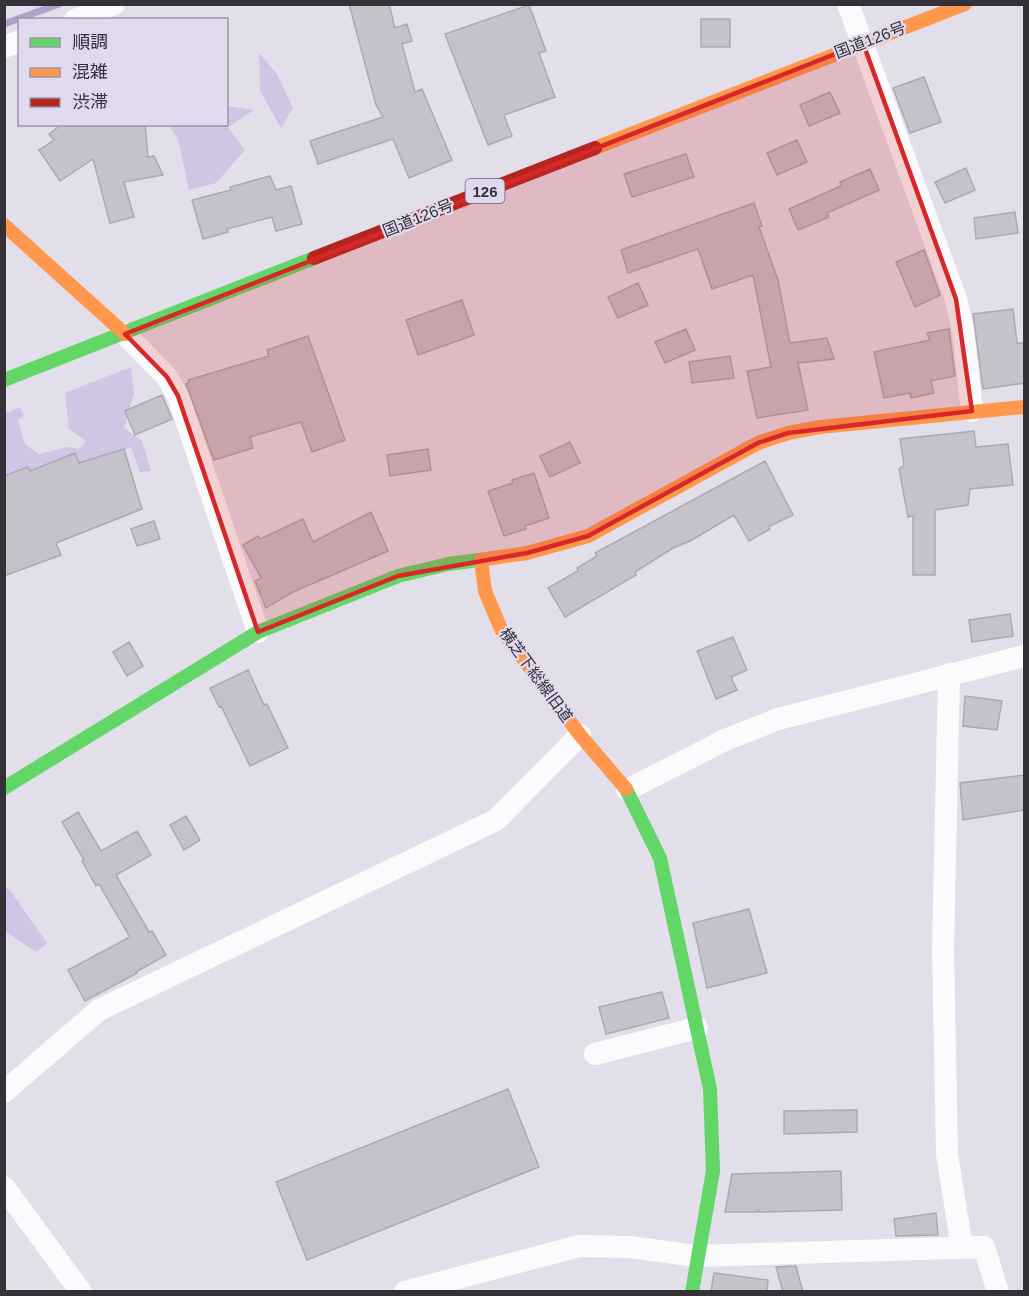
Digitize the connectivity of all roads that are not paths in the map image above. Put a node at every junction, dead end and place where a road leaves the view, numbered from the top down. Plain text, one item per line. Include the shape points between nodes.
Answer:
1 (114, 4) edge
2 (848, 4) edge
3 (965, 4) edge
4 (80, 18) edge
5 (863, 42) junction
6 (4, 225) edge
7 (125, 333) junction
8 (4, 380) edge
9 (1024, 407) edge
10 (972, 411) junction
11 (481, 560) junction
12 (258, 632) junction
13 (1024, 656) edge
14 (950, 674) junction
15 (580, 735) junction
16 (4, 788) edge
17 (627, 790) junction
18 (697, 1028) junction
19 (595, 1054) dead end
20 (4, 1092) edge
21 (4, 1187) edge
22 (962, 1248) junction
23 (696, 1256) junction
24 (81, 1292) edge
25 (405, 1292) edge
26 (692, 1292) edge
27 (998, 1292) edge

1 - 4 street
2 - 5 street
3 - 5 main road, 国道126号 / 126
5 - 7 main road, 国道126号 / 126
5 - 10 street via 956,299
6 - 7 main road
7 - 8 main road, 国道126号 / 126
7 - 12 street via 167,377 178,396
9 - 10 main road
10 - 11 main road via 788,433 758,443 588,536 527,553
11 - 12 main road via 398,576
11 - 15 main road, 横芝下総線旧道 via 485,591 501,629
12 - 16 main road
13 - 14 street
14 - 17 street via 778,719 725,740
14 - 22 street via 943,950 947,1154
15 - 17 main road, 横芝下総線旧道
15 - 20 street via 495,820 99,1010
17 - 18 main road, 横芝下総線旧道 via 660,858
18 - 19 street
18 - 23 main road, 横芝下総線旧道 via 710,1089 712,1171
21 - 24 street
22 - 23 street
22 - 27 street via 984,1247
23 - 25 street via 630,1247 579,1246
23 - 26 main road, 横芝下総線旧道

